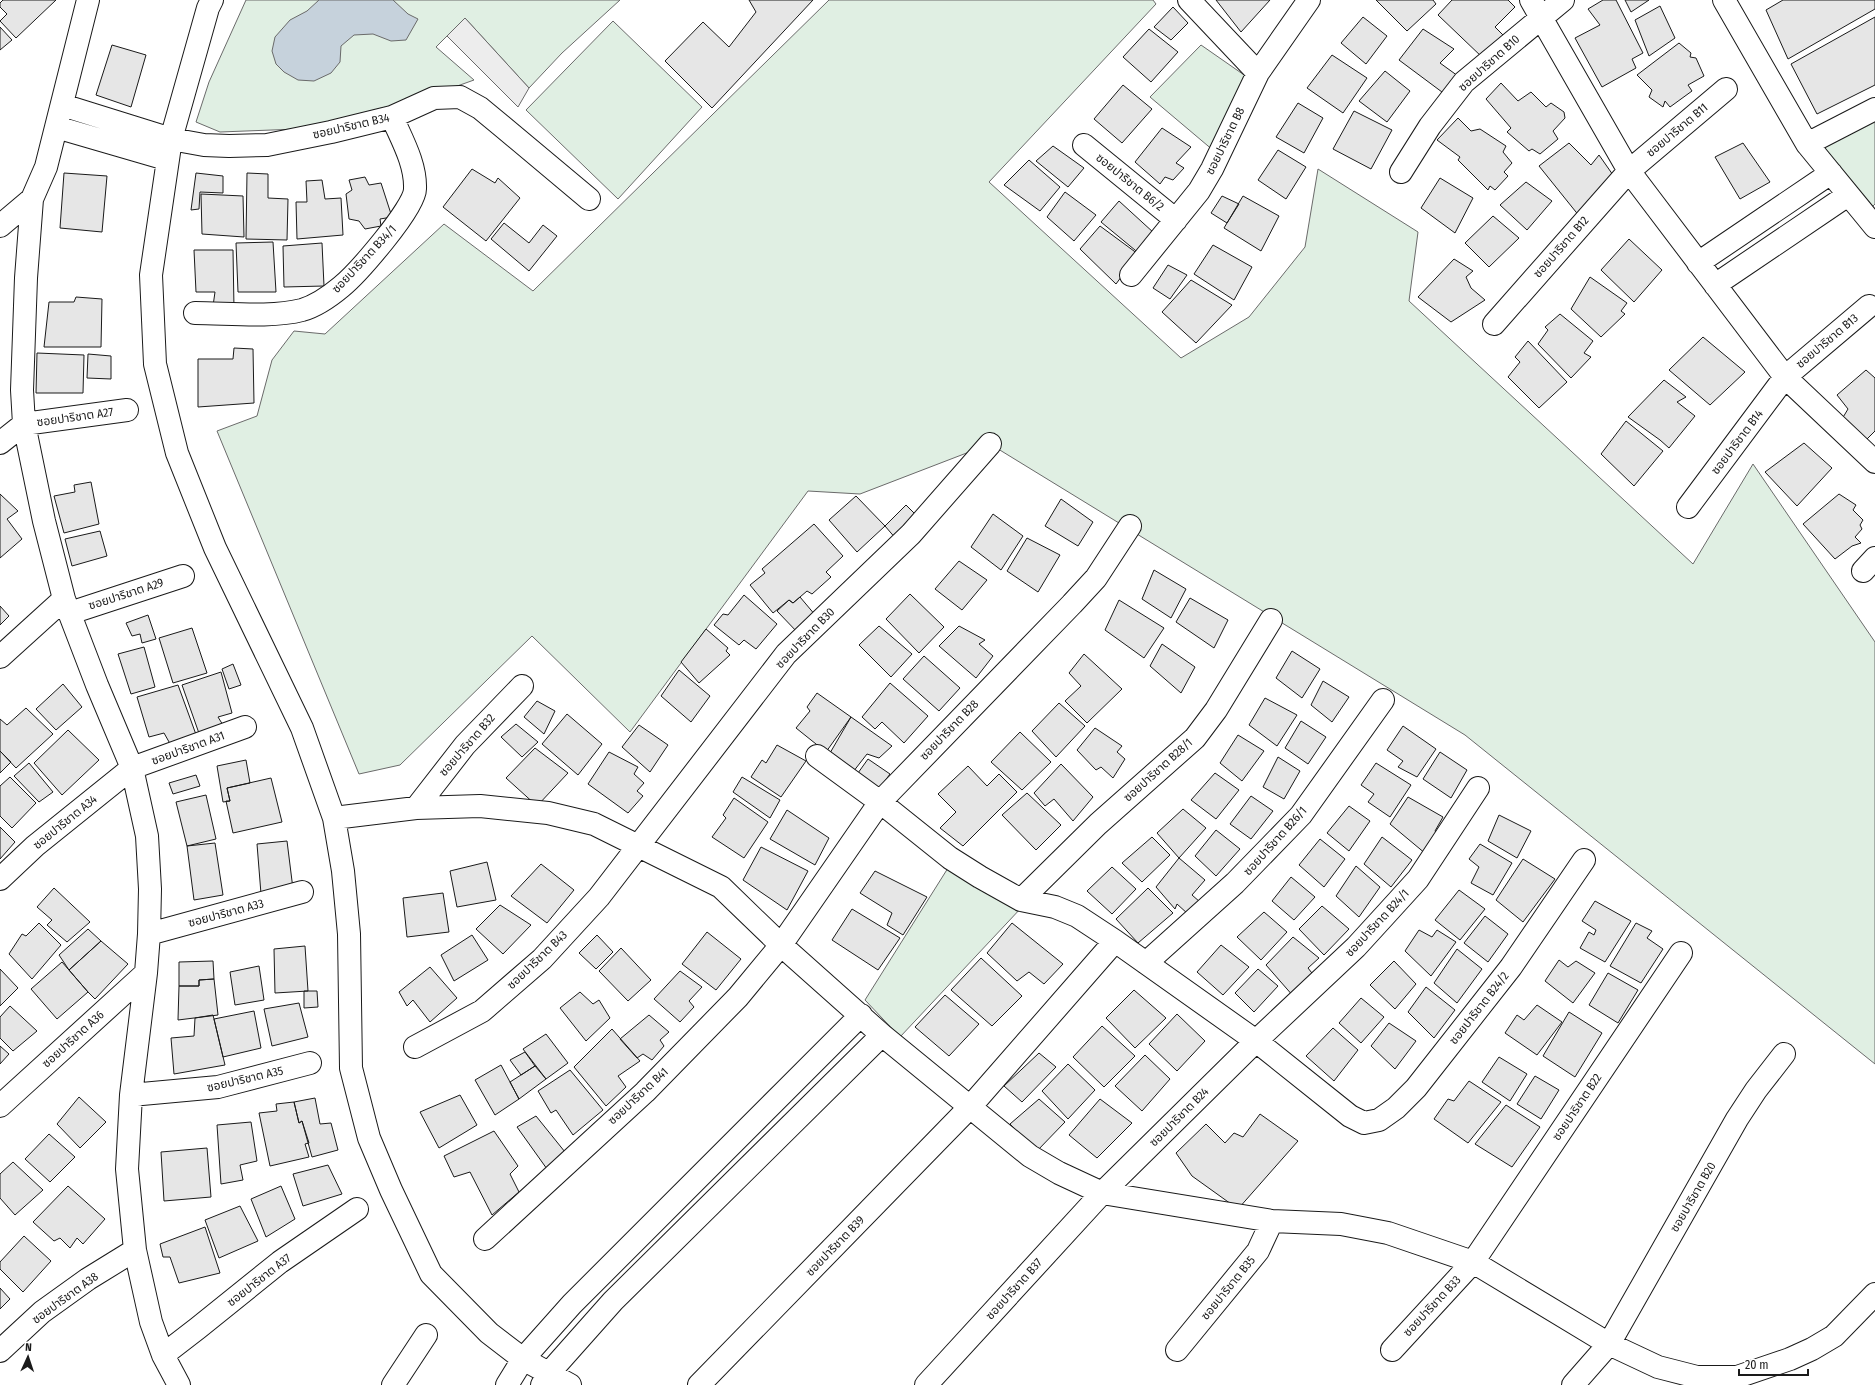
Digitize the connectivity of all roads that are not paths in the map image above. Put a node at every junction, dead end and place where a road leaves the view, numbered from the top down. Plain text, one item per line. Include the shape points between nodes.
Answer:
1 (88, 0) edge
2 (212, 0) edge
3 (1190, 0) edge
4 (1309, 0) edge
5 (1563, 0) edge
6 (1724, 0) edge
7 (1536, 9) edge
8 (1258, 73) junction
9 (1726, 89) dead end
10 (62, 104) junction
11 (1875, 109) edge
12 (392, 117) junction
13 (56, 127) junction
14 (1807, 144) junction
15 (1084, 145) dead end
16 (168, 149) junction
17 (1629, 171) junction
18 (1401, 172) dead end
19 (1830, 173) junction
20 (1848, 195) junction
21 (32, 199) junction
22 (589, 199) dead end
23 (1872, 217) edge
24 (1176, 220) junction
25 (0, 226) edge
26 (1698, 263) junction
27 (1131, 275) dead end
28 (1715, 285) junction
29 (1869, 306) dead end
30 (195, 313) dead end
31 (1494, 324) dead end
32 (1785, 376) junction
33 (127, 410) dead end
34 (24, 424) junction
35 (0, 443) edge
36 (990, 444) dead end
37 (1875, 462) edge
38 (1688, 507) dead end
39 (1130, 526) dead end
40 (183, 576) dead end
41 (67, 606) junction
42 (1271, 620) dead end
43 (0, 657) edge
44 (522, 686) dead end
45 (1383, 700) dead end
46 (245, 728) dead end
47 (817, 756) dead end
48 (132, 768) junction
49 (1478, 788) dead end
50 (880, 802) junction
51 (416, 808) junction
52 (334, 818) junction
53 (638, 847) junction
54 (1584, 860) dead end
55 (0, 879) edge
56 (302, 892) dead end
57 (1021, 900) junction
58 (149, 934) junction
59 (1115, 940) junction
60 (781, 944) junction
61 (1681, 953) dead end
62 (1146, 963) junction
63 (146, 973) junction
64 (861, 1015) junction
65 (882, 1035) junction
66 (1256, 1041) junction
67 (415, 1047) dead end
68 (1784, 1054) dead end
69 (310, 1063) dead end
70 (131, 1095) junction
71 (0, 1106) edge
72 (970, 1107) junction
73 (1102, 1193) junction
74 (357, 1209) dead end
75 (1272, 1221) junction
76 (485, 1239) dead end
77 (135, 1250) junction
78 (1473, 1262) junction
79 (1871, 1306) edge
80 (426, 1335) dead end
81 (1609, 1344) junction
82 (1176, 1350) dead end
83 (1392, 1350) dead end
84 (0, 1352) edge
85 (163, 1355) junction
86 (523, 1359) junction
87 (545, 1379) edge
88 (1738, 1381) edge
89 (179, 1385) edge
90 (393, 1385) edge
91 (507, 1385) edge
92 (570, 1385) edge
93 (700, 1385) edge
94 (926, 1385) edge
95 (1573, 1385) edge

1 - 10 street
2 - 16 street
3 - 8 street
4 - 8 street, ซอยปาริชาต B8
5 - 7 street, ซอยปาริชาต B10
6 - 14 street
7 - 17 street
7 - 18 street, ซอยปาริชาต B10 via 1464,82 1430,126
8 - 24 street, ซอยปาริชาต B8 via 1212,169 1199,191
9 - 17 street, ซอยปาริชาต B11
10 - 13 street
10 - 16 street
11 - 14 street
12 - 16 street, ซอยปาริชาต B34 via 267,145 204,145
12 - 22 street, ซอยปาริชาต B34 via 434,98 460,97 480,108
12 - 30 street, ซอยปาริชาต B34/1 via 414,169 415,191 409,206 395,227 341,287 316,306 300,310 264,314
13 - 16 street
13 - 21 street via 46,167
14 - 19 street
15 - 24 street, ซอยปาริชาต B6/2
16 - 52 street via 151,276 155,364 177,453 215,548 302,728
17 - 26 street
17 - 31 street, ซอยปาริชาต B12
19 - 20 street
19 - 26 street
20 - 23 street
20 - 28 street
21 - 25 street
21 - 34 street via 22,390
24 - 27 street, ซอยปาริชาต B8
26 - 28 street
28 - 32 street
29 - 32 street, ซอยปาริชาต B13
32 - 37 street
32 - 38 street, ซอยปาริชาต B14
33 - 34 street, ซอยปาริชาต A27
34 - 35 street
34 - 41 street via 44,521
36 - 53 street, ซอยปาริชาต B30 via 911,534 786,654
39 - 50 street, ซอยปาริชาต B28 via 1096,578
40 - 41 street, ซอยปาริชาต A29
41 - 43 street
41 - 48 street
42 - 57 street, ซอยปาริชาต B28/1 via 1216,710 1195,738 1098,824
44 - 51 street, ซอยปาริชาต B32 via 465,745
45 - 62 street, ซอยปาริชาต B26/1 via 1301,815 1235,884
46 - 48 street, ซอยปาริชาต A31
47 - 50 street, ซอยปาริชาต B24/2
48 - 55 street, ซอยปาริชาต A34 via 35,846
48 - 58 street via 147,836
49 - 66 street, ซอยปาริชาต B24/1 via 1418,879 1356,947
50 - 57 street, ซอยปาริชาต B24/2 via 950,858
50 - 60 street, ซอยปาริชาต B28
51 - 52 street
51 - 53 street via 480,806 548,813 594,824
52 - 86 street via 343,871 349,934 351,1068 370,1138 391,1190 431,1274 489,1333
53 - 60 street via 721,887
53 - 67 street, ซอยปาริชาต B43 via 599,897 542,958 482,1011
54 - 66 street, ซอยปาริชาต B24/2 via 1511,967 1416,1088 1396,1108 1379,1120 1364,1123 1350,1116
56 - 58 street, ซอยปาริชาต A33
57 - 59 street, ซอยปาริชาต B24/2 via 1055,907 1077,916
58 - 63 street
59 - 62 street, ซอยปาริชาต B24/2
59 - 72 street, ซอยปาริชาต B39
60 - 64 street
60 - 76 street, ซอยปาริชาต B41 via 738,997 645,1092
61 - 78 street, ซอยปาริชาต B22
62 - 66 street, ซอยปาริชาต B24/2
63 - 70 street
63 - 71 street, ซอยปาริชาต A36
64 - 65 street
64 - 86 street via 572,1304
65 - 72 street
65 - 87 street via 613,1301
66 - 73 street, ซอยปาริชาต B24
68 - 81 street, ซอยปาริชาต B20 via 1737,1119
69 - 70 street, ซอยปาริชาต A35 via 218,1088
70 - 77 street via 127,1169
72 - 73 street via 1030,1156
72 - 93 street, ซอยปาริชาต B39
73 - 75 street
73 - 94 street, ซอยปาริชาต B37
74 - 85 street, ซอยปาริชาต A37 via 280,1262
75 - 78 street via 1341,1224 1388,1232
75 - 82 street, ซอยปาริชาต B35 via 1258,1252
77 - 84 street, ซอยปาริชาต A38 via 42,1312
77 - 85 street via 151,1322
78 - 81 street
78 - 83 street, ซอยปาริชาต B33
79 - 88 street via 1834,1336 1812,1349
80 - 90 street
81 - 88 street via 1658,1367 1697,1377
81 - 95 street, ซอยปาริชาต B20
85 - 89 street
86 - 87 street
86 - 91 street
87 - 92 street

